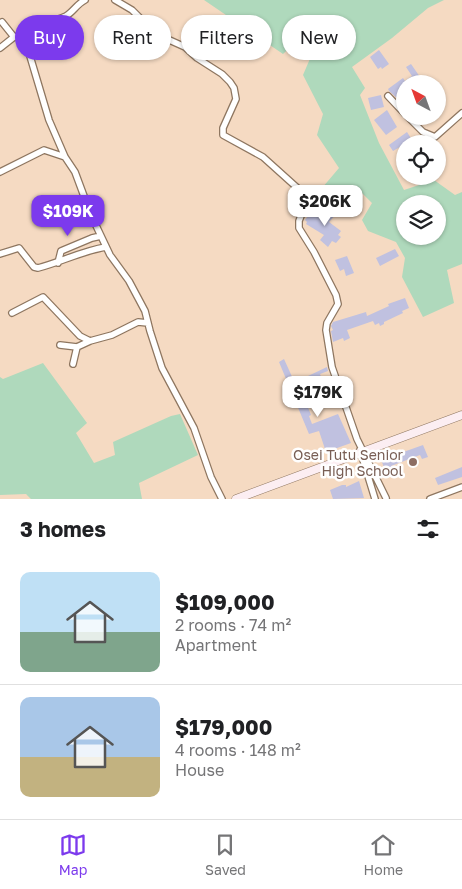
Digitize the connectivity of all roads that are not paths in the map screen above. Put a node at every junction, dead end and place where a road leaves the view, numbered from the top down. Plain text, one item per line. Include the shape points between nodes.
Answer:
1 (85, 0) edge
2 (115, 0) edge
3 (68, 15) edge
4 (2, 22) dead end
5 (14, 37) joint
6 (0, 48) edge
7 (31, 60) edge
8 (388, 96) dead end
9 (396, 104) edge
10 (462, 112) edge
11 (416, 125) edge
12 (65, 156) junction
13 (0, 172) edge
14 (102, 236) junction
15 (106, 246) junction
16 (0, 254) edge
17 (58, 263) junction
18 (12, 313) dead end
19 (148, 323) junction
20 (90, 341) junction
21 (60, 345) dead end
22 (78, 347) junction
23 (73, 364) dead end
24 (462, 415) edge
25 (362, 450) junction
26 (462, 487) edge
27 (448, 496) edge
28 (387, 498) edge
29 (222, 499) edge
30 (236, 499) edge
31 (377, 499) edge
32 (430, 499) edge

1 - 3 street
2 - 25 street via 132,10 156,34 185,47 226,78 234,88 236,99 222,128 223,135 262,157 303,193 306,203 298,228 336,295 338,304 326,330 330,357
4 - 5 street
5 - 6 street
7 - 12 street via 47,113
8 - 9 street
10 - 11 street via 435,137
12 - 13 street via 44,150
12 - 14 street
14 - 15 street
14 - 17 street via 61,252
15 - 17 street
15 - 19 street via 132,285
16 - 17 street via 19,248 36,268
18 - 20 street via 43,297 80,336
19 - 20 street via 138,322 112,335
19 - 29 street via 162,368 196,432 211,478
20 - 22 street
21 - 22 street
22 - 23 street
24 - 25 street
25 - 28 street
25 - 30 street
25 - 31 street
26 - 27 street
27 - 32 street
28 - 31 street

